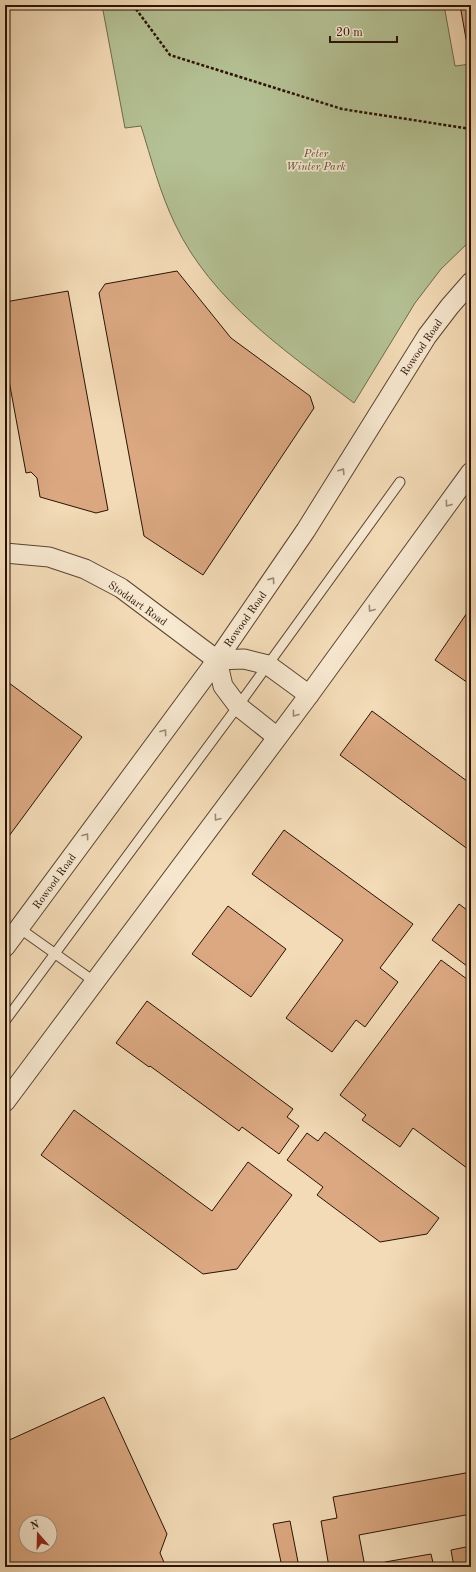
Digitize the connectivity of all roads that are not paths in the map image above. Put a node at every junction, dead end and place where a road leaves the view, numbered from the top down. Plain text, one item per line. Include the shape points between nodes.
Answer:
1 (471, 282) edge
2 (471, 472) edge
3 (400, 482) dead end
4 (5, 553) edge
5 (217, 660) junction
6 (268, 664) junction
7 (308, 695) junction
8 (238, 706) junction
9 (277, 737) junction
10 (19, 928) junction
11 (5, 947) edge
12 (55, 954) junction
13 (94, 982) junction
14 (5, 1021) edge
15 (5, 1102) edge

5 -> 1 street, Rowood Road via 306,530 427,336
2 -> 7 street
3 - 6 lane
4 - 5 street, Stoddart Road via 49,557 85,569 121,588
5 - 6 street via 244,659
5 - 8 street via 222,686
10 -> 5 street, Rowood Road
6 - 7 street
6 - 8 lane
7 -> 9 street
8 - 9 street
8 - 12 lane
9 -> 13 street
10 - 11 street, Rowood Road
10 - 12 lane
12 - 13 lane
12 - 14 lane
13 - 15 street

